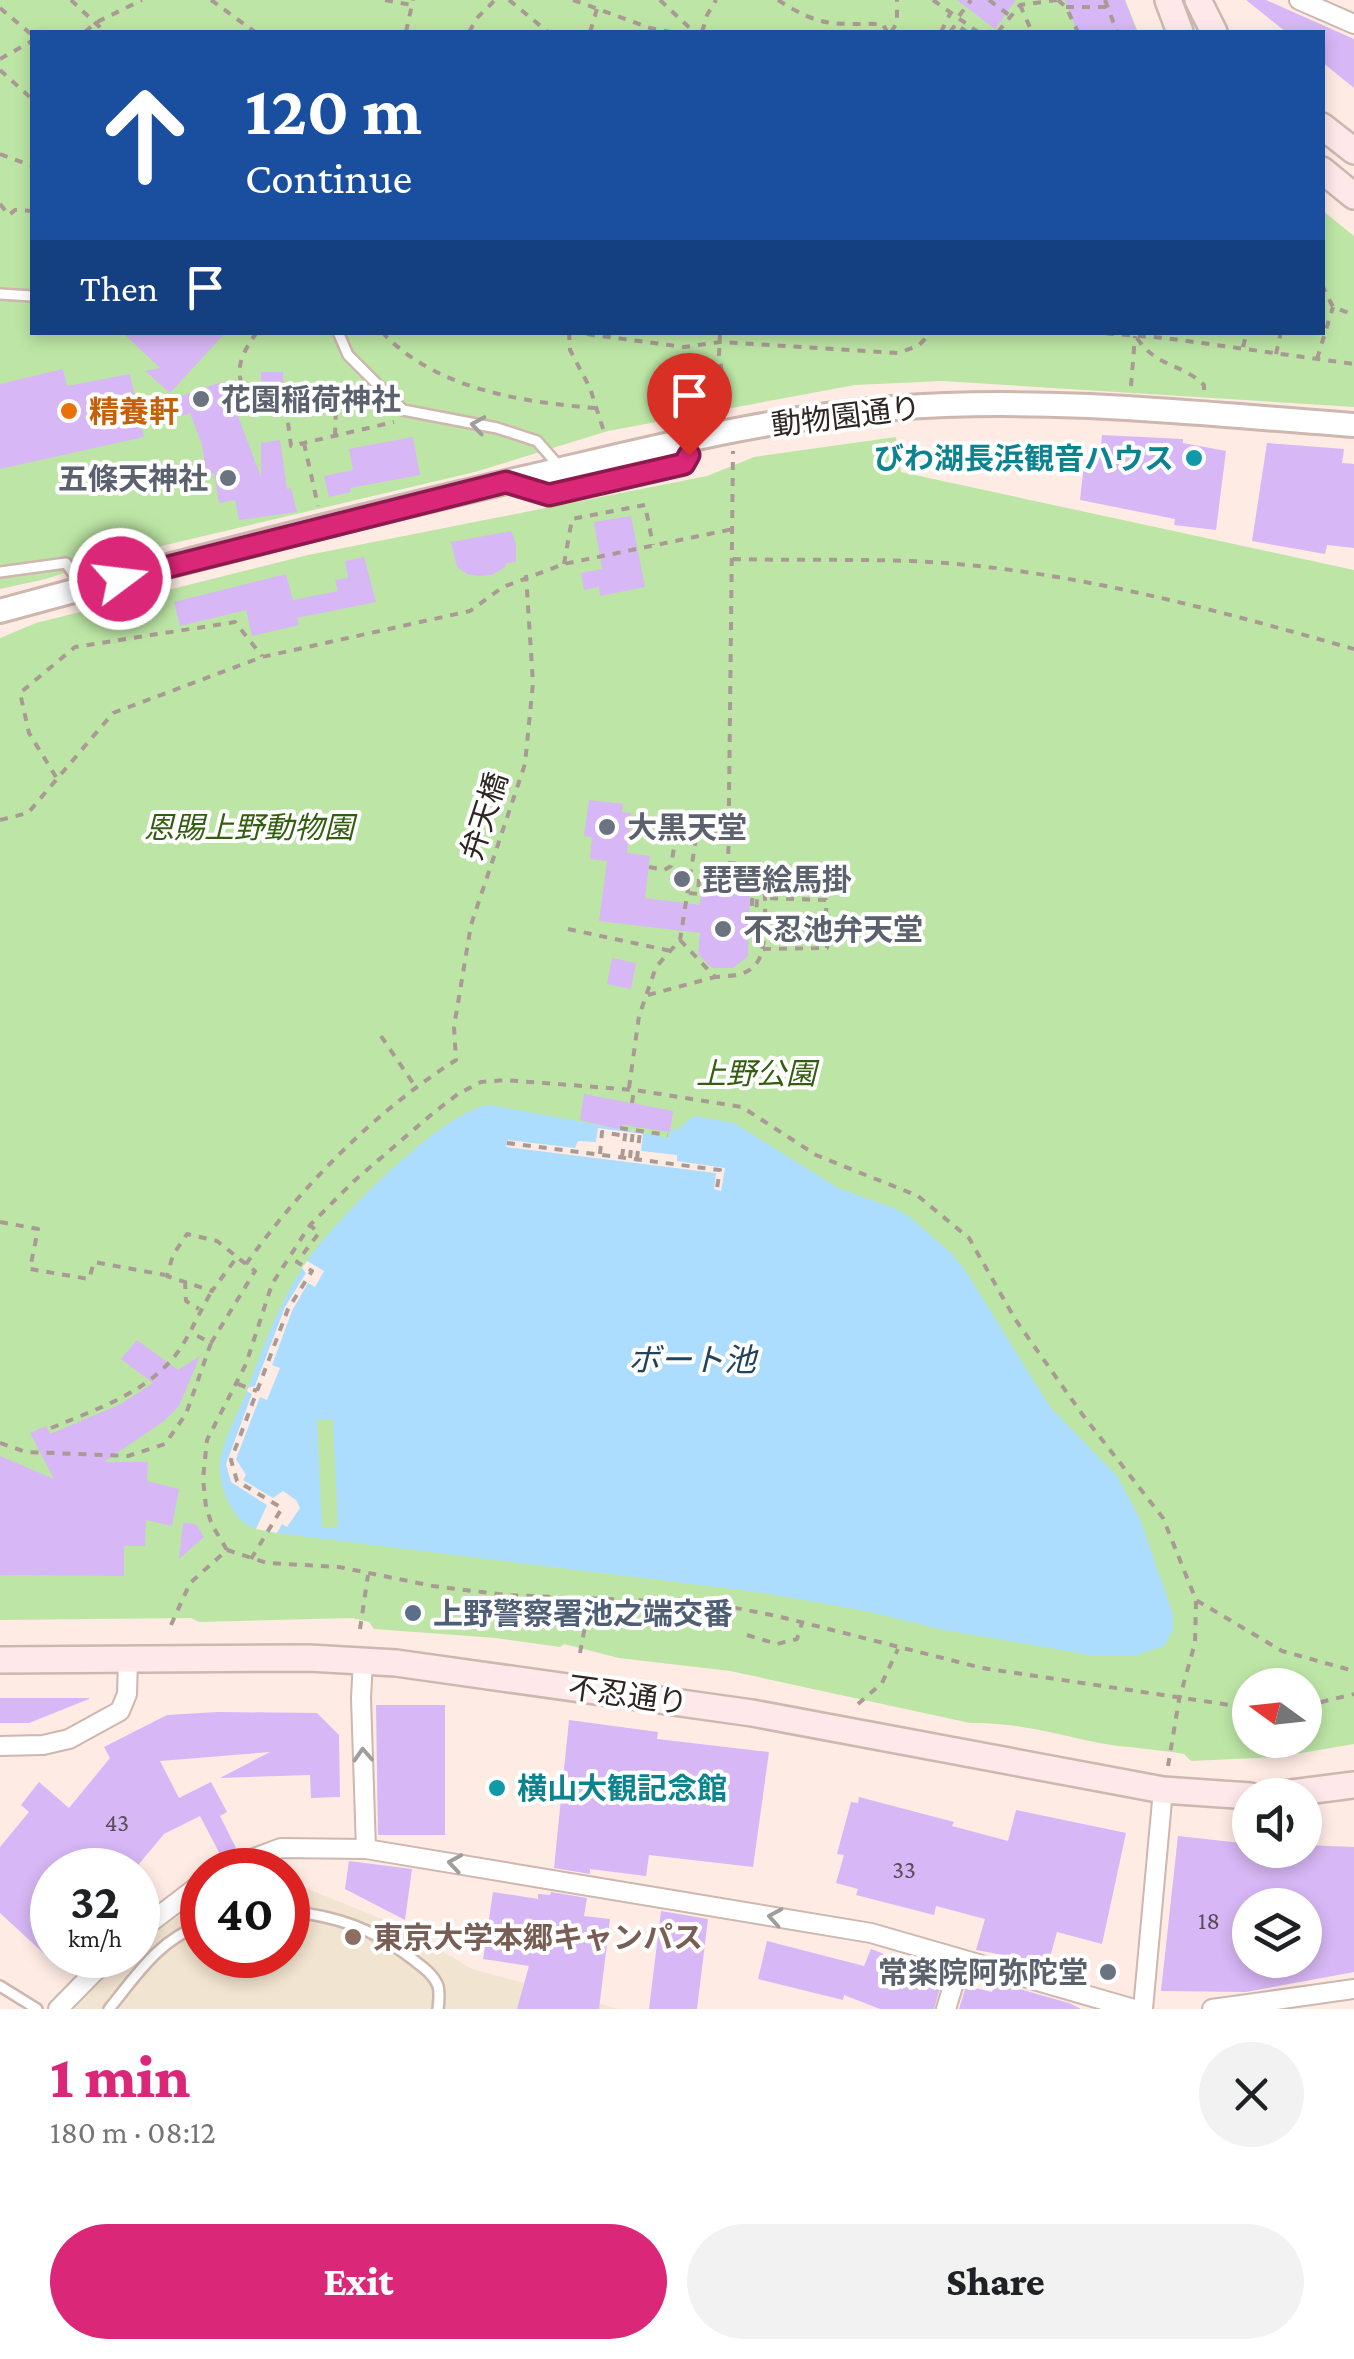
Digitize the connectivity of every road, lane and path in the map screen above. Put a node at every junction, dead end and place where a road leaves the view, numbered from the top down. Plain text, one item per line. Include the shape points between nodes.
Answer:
1 (71, 0) edge
2 (142, 0) edge
3 (211, 0) edge
4 (385, 0) edge
5 (495, 0) edge
6 (510, 0) edge
7 (574, 0) edge
8 (660, 0) edge
9 (716, 0) edge
10 (778, 0) edge
11 (897, 0) edge
12 (934, 0) edge
13 (971, 0) edge
14 (989, 0) edge
15 (1058, 0) edge
16 (1106, 0) edge
17 (1168, 0) edge
18 (1198, 0) edge
19 (1299, 0) edge
20 (413, 3) edge
21 (1020, 5) junction
22 (1066, 7) junction
23 (1108, 7) junction
24 (0, 8) edge
25 (597, 9) junction
26 (950, 13) junction
27 (1011, 16) junction
28 (957, 18) junction
29 (95, 23) junction
30 (1354, 24) edge
31 (87, 30) edge
32 (104, 30) edge
33 (252, 30) edge
34 (406, 30) edge
35 (470, 30) edge
36 (546, 30) edge
37 (591, 30) edge
38 (665, 30) edge
39 (692, 30) edge
40 (703, 30) edge
41 (888, 30) edge
42 (891, 30) edge
43 (942, 30) edge
44 (975, 30) edge
45 (1000, 30) edge
46 (1031, 30) edge
47 (1077, 30) edge
48 (1116, 30) edge
49 (1179, 30) edge
50 (1213, 30) edge
51 (30, 36) edge
52 (30, 39) edge
53 (0, 59) edge
54 (0, 70) edge
55 (30, 96) edge
56 (1325, 128) edge
57 (1354, 151) edge
58 (0, 154) edge
59 (30, 165) edge
60 (1325, 172) edge
61 (1354, 196) edge
62 (0, 204) edge
63 (30, 211) edge
64 (1325, 291) edge
65 (0, 294) edge
66 (30, 296) edge
67 (1333, 307) junction
68 (1354, 315) edge
69 (1325, 333) edge
70 (255, 335) edge
71 (339, 335) edge
72 (386, 335) edge
73 (569, 335) edge
74 (592, 335) edge
75 (720, 335) edge
76 (929, 335) edge
77 (1124, 335) edge
78 (1165, 335) edge
79 (1245, 335) edge
80 (1281, 335) edge
81 (1324, 335) edge
82 (1135, 336) junction
83 (720, 342) junction
84 (1242, 349) junction
85 (1276, 354) junction
86 (1317, 359) junction
87 (1354, 364) edge
88 (1130, 396) dead end
89 (1204, 401) dead end
90 (286, 407) junction
91 (595, 408) junction
92 (1354, 425) edge
93 (375, 426) dead end
94 (731, 432) junction
95 (335, 435) junction
96 (606, 440) dead end
97 (696, 440) junction
98 (304, 443) junction
99 (560, 469) junction
100 (506, 482) junction
101 (319, 510) dead end
102 (733, 529) junction
103 (653, 546) junction
104 (733, 559) junction
105 (564, 564) junction
106 (0, 572) edge
107 (526, 575) junction
108 (82, 588) junction
109 (0, 611) edge
110 (1354, 649) edge
111 (262, 657) junction
112 (56, 777) junction
113 (0, 820) edge
114 (630, 823) dead end
115 (678, 829) junction
116 (697, 832) junction
117 (728, 835) junction
118 (728, 863) junction
119 (758, 864) junction
120 (649, 867) dead end
121 (728, 883) junction
122 (689, 893) junction
123 (764, 898) junction
124 (568, 929) dead end
125 (680, 940) junction
126 (762, 949) junction
127 (670, 950) junction
128 (715, 977) junction
129 (646, 996) junction
130 (381, 1036) dead end
131 (415, 1086) junction
132 (632, 1090) junction
133 (644, 1091) junction
134 (632, 1103) dead end
135 (643, 1104) dead end
136 (631, 1129) junction
137 (668, 1135) dead end
138 (507, 1144) dead end
139 (600, 1154) junction
140 (622, 1158) junction
141 (630, 1158) junction
142 (637, 1159) junction
143 (717, 1188) dead end
144 (0, 1222) edge
145 (310, 1225) junction
146 (237, 1257) junction
147 (246, 1264) junction
148 (167, 1276) junction
149 (185, 1281) junction
150 (212, 1291) junction
151 (201, 1310) junction
152 (190, 1332) junction
153 (211, 1343) junction
154 (237, 1384) junction
155 (257, 1391) junction
156 (51, 1428) dead end
157 (0, 1443) edge
158 (226, 1550) junction
159 (252, 1559) junction
160 (369, 1573) junction
161 (590, 1600) junction
162 (1196, 1600) junction
163 (802, 1623) junction
164 (170, 1625) dead end
165 (360, 1629) dead end
166 (747, 1635) dead end
167 (898, 1649) junction
168 (580, 1654) dead end
169 (0, 1660) edge
170 (128, 1660) junction
171 (364, 1660) junction
172 (1354, 1670) edge
173 (1354, 1694) edge
174 (1179, 1700) junction
175 (1322, 1702) edge
176 (858, 1704) dead end
177 (1232, 1706) edge
178 (0, 1746) edge
179 (1354, 1785) edge
180 (1322, 1789) edge
181 (1164, 1790) junction
182 (1232, 1795) edge
183 (310, 1848) edge
184 (366, 1849) junction
185 (180, 1899) edge
186 (160, 1915) edge
187 (310, 1915) edge
188 (180, 1935) edge
189 (961, 1960) junction
190 (88, 1978) edge
191 (0, 1986) edge
192 (1354, 1989) edge
193 (37, 2009) edge
194 (58, 2009) edge
195 (109, 2009) edge
196 (439, 2009) edge
197 (946, 2009) edge
198 (1134, 2009) edge
199 (1143, 2009) edge
200 (1212, 2009) edge

1 - 29 path
2 - 29 path
3 - 33 path
4 - 20 path
5 - 35 path
6 - 36 path
7 - 25 path
8 - 39 path
9 - 40 path
10 - 41 path via 809,20 883,24
11 - 42 path
12 - 26 path
13 - 28 path
14 - 27 path
15 - 21 path
15 - 22 path
16 - 23 path
17 - 49 main road
18 - 50 main road
19 - 30 street
20 - 34 path
21 - 27 path
21 - 46 path
22 - 23 path
22 - 47 path
23 - 48 path
24 - 51 path
25 - 37 path
25 - 38 path
26 - 28 path
26 - 43 path
27 - 45 path
28 - 44 path
29 - 31 path
29 - 32 path
52 - 53 path
54 - 55 path
56 - 57 main road
58 - 59 path
60 - 61 main road
62 - 63 path via 9,215
64 - 67 path
65 - 66 lane
67 - 68 path
67 - 69 path
70 - 90 path via 237,372 250,412
99 -> 71 lane via 537,441 403,410 348,355
72 - 91 path via 457,382
73 - 91 path
74 - 83 path via 684,347
75 - 83 path
76 - 83 path via 898,354
77 - 82 path
78 - 82 path
78 - 84 path
79 - 84 path
80 - 85 path
81 - 86 path
82 - 88 path
82 - 89 path via 1149,356 1204,385
83 - 94 path
84 - 85 path
85 - 86 path
86 - 87 path
90 - 95 path via 336,408
90 - 98 path via 291,446
91 - 96 path
92 - 94 street, 動物園通り via 976,403 833,414
93 - 95 path
94 - 97 street, 動物園通り
94 - 102 path
95 - 98 path
97 - 99 street, 動物園通り
97 - 100 lane via 684,464 549,495
98 - 101 path
99 - 100 street, 動物園通り
100 - 108 street, 動物園通り
102 - 103 path
102 - 104 path
103 - 105 path
103 - 105 path via 645,505 572,519
104 - 110 path via 945,563 1113,587
104 - 117 path
105 - 107 path
106 - 108 lane via 66,563
107 - 111 path via 470,610
107 - 131 path, 弁天橋 via 533,683 525,764 472,925 454,1028 456,1060
108 - 109 street, 動物園通り
111 - 112 path via 113,713
111 - 112 path via 235,622 75,647 20,692 29,733
112 - 113 path via 28,813
114 - 115 path
115 - 116 path
115 - 120 path via 669,869
116 - 117 path
116 - 122 path
117 - 118 path
118 - 119 path
118 - 121 path
119 - 121 path via 756,924 752,880
119 - 123 path via 764,864
121 - 122 path via 699,878 698,894
122 - 125 path
123 - 126 path
123 - 126 path via 826,900 827,948
124 - 127 path
125 - 127 path
125 - 128 path
126 - 128 path via 758,964 738,976
127 - 129 path
128 - 129 path
129 - 132 path
130 - 131 path
131 - 147 path via 310,1185
132 - 133 path
132 - 134 path
132 - 145 path via 481,1082 432,1114
133 - 135 path
133 - 162 path via 742,1107 816,1155 918,1196 969,1238 1014,1320 1164,1518
136 - 137 path
136 - 139 path via 602,1132
136 - 140 path
136 - 141 path
136 - 142 path
138 - 139 path
139 - 140 path
140 - 141 path
141 - 142 path
142 - 143 path via 720,1170
144 - 148 path via 38,1229 30,1268 89,1279 94,1262
145 - 154 path via 272,1284
145 - 155 path via 319,1233 297,1262 312,1270 288,1310
146 - 147 path
146 - 148 path via 218,1241 187,1234
146 - 150 path
147 - 153 path via 255,1271
148 - 149 path
149 - 150 path
149 - 151 path via 186,1300
150 - 151 path
151 - 152 path
152 - 153 path
152 - 156 path via 166,1367 127,1396
153 - 157 path via 186,1414 165,1444 128,1456 26,1452
154 - 155 path
154 - 158 path via 207,1440 204,1468 206,1507
155 - 159 path via 231,1460 237,1481 282,1508
158 - 159 path
158 - 164 path via 190,1583
159 - 160 path
160 - 161 path via 506,1596
160 - 165 path
161 - 163 path via 710,1603
161 - 168 path
162 - 172 path via 1282,1651
162 - 174 path via 1196,1643
163 - 166 path via 797,1639 784,1644
163 - 167 path
167 - 174 path
167 - 176 path via 882,1683
169 - 170 main road, 不忍通り
170 - 171 main road, 不忍通り
170 - 178 street via 128,1694 120,1711 69,1738
171 - 181 main road, 不忍通り via 736,1710
184 -> 171 street
173 - 175 path
174 - 177 path
174 - 181 path
179 - 180 main road
181 - 182 main road, 不忍通り
181 - 199 street
183 - 184 street
189 -> 184 street via 871,1934
185 - 186 street
187 - 196 lane via 370,1930 398,1948 431,1974 440,1989
188 - 195 lane via 155,1952
189 - 197 street
189 - 198 street
190 - 194 street
191 - 193 lane
192 - 200 street

